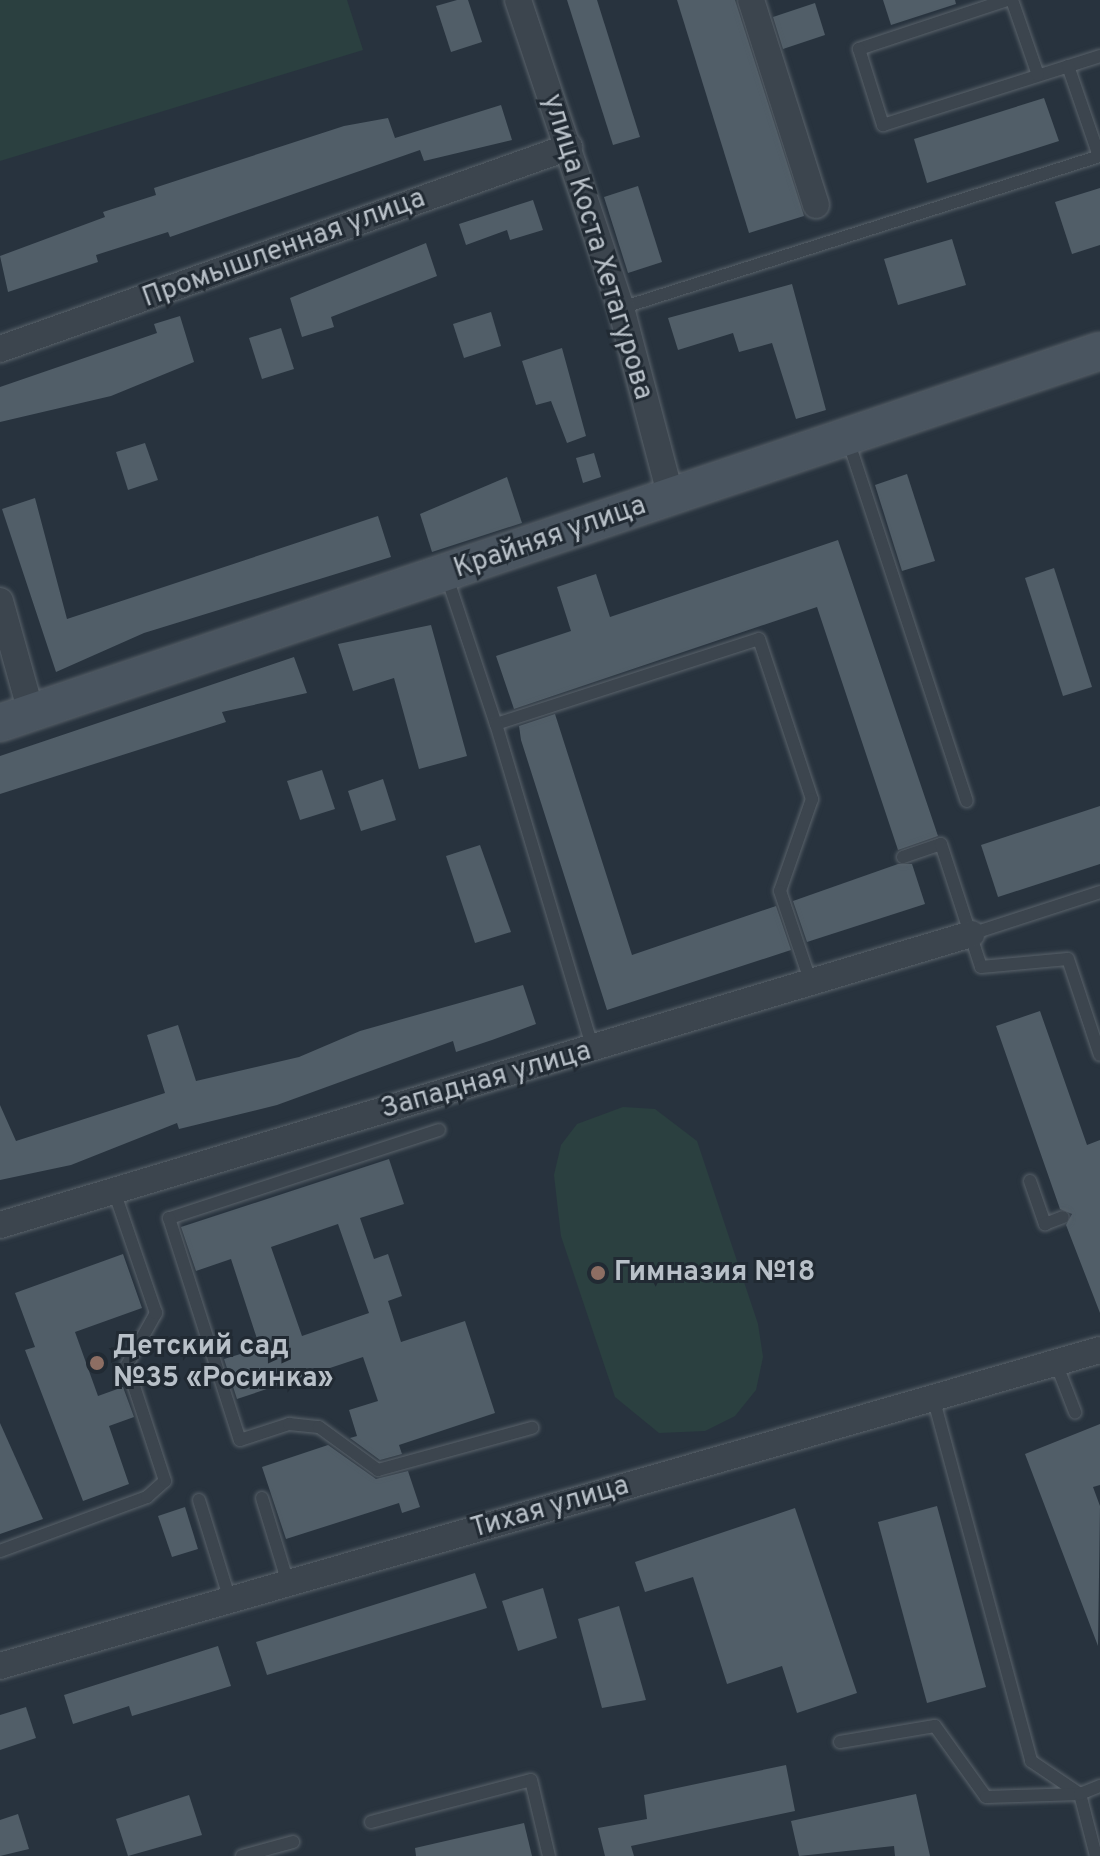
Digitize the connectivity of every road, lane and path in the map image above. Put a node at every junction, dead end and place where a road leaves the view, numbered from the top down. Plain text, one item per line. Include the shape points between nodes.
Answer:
1 (518, 0) edge
2 (751, 0) edge
3 (1010, 0) edge
4 (1100, 56) edge
5 (1068, 66) junction
6 (1038, 75) junction
7 (569, 147) junction
8 (1099, 156) edge
9 (816, 205) dead end
10 (621, 308) junction
11 (0, 349) edge
12 (1100, 351) edge
13 (847, 437) junction
14 (671, 497) junction
15 (446, 574) junction
16 (0, 601) edge
17 (15, 718) edge
18 (496, 724) junction
19 (967, 801) dead end
20 (903, 857) dead end
21 (1100, 892) edge
22 (971, 934) junction
23 (811, 983) junction
24 (593, 1050) junction
25 (1100, 1055) edge
26 (439, 1130) dead end
27 (1030, 1181) dead end
28 (114, 1191) junction
29 (1063, 1217) dead end
30 (0, 1225) edge
31 (1100, 1350) edge
32 (1056, 1362) junction
33 (933, 1397) junction
34 (1075, 1412) dead end
35 (532, 1428) dead end
36 (262, 1498) dead end
37 (199, 1500) dead end
38 (0, 1551) edge
39 (288, 1583) junction
40 (230, 1600) junction
41 (0, 1666) edge
42 (840, 1742) dead end
43 (1100, 1786) edge
44 (1080, 1794) junction
45 (371, 1822) dead end
46 (293, 1842) dead end
47 (242, 1856) edge
48 (549, 1856) edge
49 (1096, 1856) edge

1 - 7 street, улица Коста Хетагурова
2 - 9 street
3 - 6 lane
3 - 6 lane via 859,49 883,125
4 - 5 lane
5 - 6 lane
5 - 8 lane
7 - 10 street, улица Коста Хетагурова
7 - 11 street, Промышленная улица
8 - 10 lane
10 - 14 street, улица Коста Хетагурова
12 - 13 street, Крайняя улица
13 - 14 street, Крайняя улица
13 - 19 lane
14 - 15 street, Крайняя улица
15 - 17 street, Крайняя улица
15 - 18 lane
16 - 17 street
18 - 23 lane via 759,639 812,799 780,891
18 - 24 lane
20 - 22 lane via 941,844
21 - 22 lane
22 - 23 street, Западная улица
22 - 25 lane via 981,967 1068,959
23 - 24 street, Западная улица
24 - 28 street, Западная улица
26 - 35 lane via 169,1218 240,1440 289,1424 319,1427 378,1470
27 - 29 lane via 1045,1224
28 - 30 street, Западная улица
28 - 38 lane via 156,1315 127,1365 165,1481 147,1497
31 - 32 street, Тихая улица
32 - 33 street, Тихая улица
32 - 34 lane
33 - 39 street, Тихая улица
33 - 44 lane via 1031,1761
36 - 39 lane
37 - 40 lane
39 - 40 street, Тихая улица
40 - 41 street, Тихая улица
42 - 44 lane via 935,1726 986,1797
43 - 44 lane
44 - 49 lane
45 - 48 lane via 531,1780
46 - 47 lane

